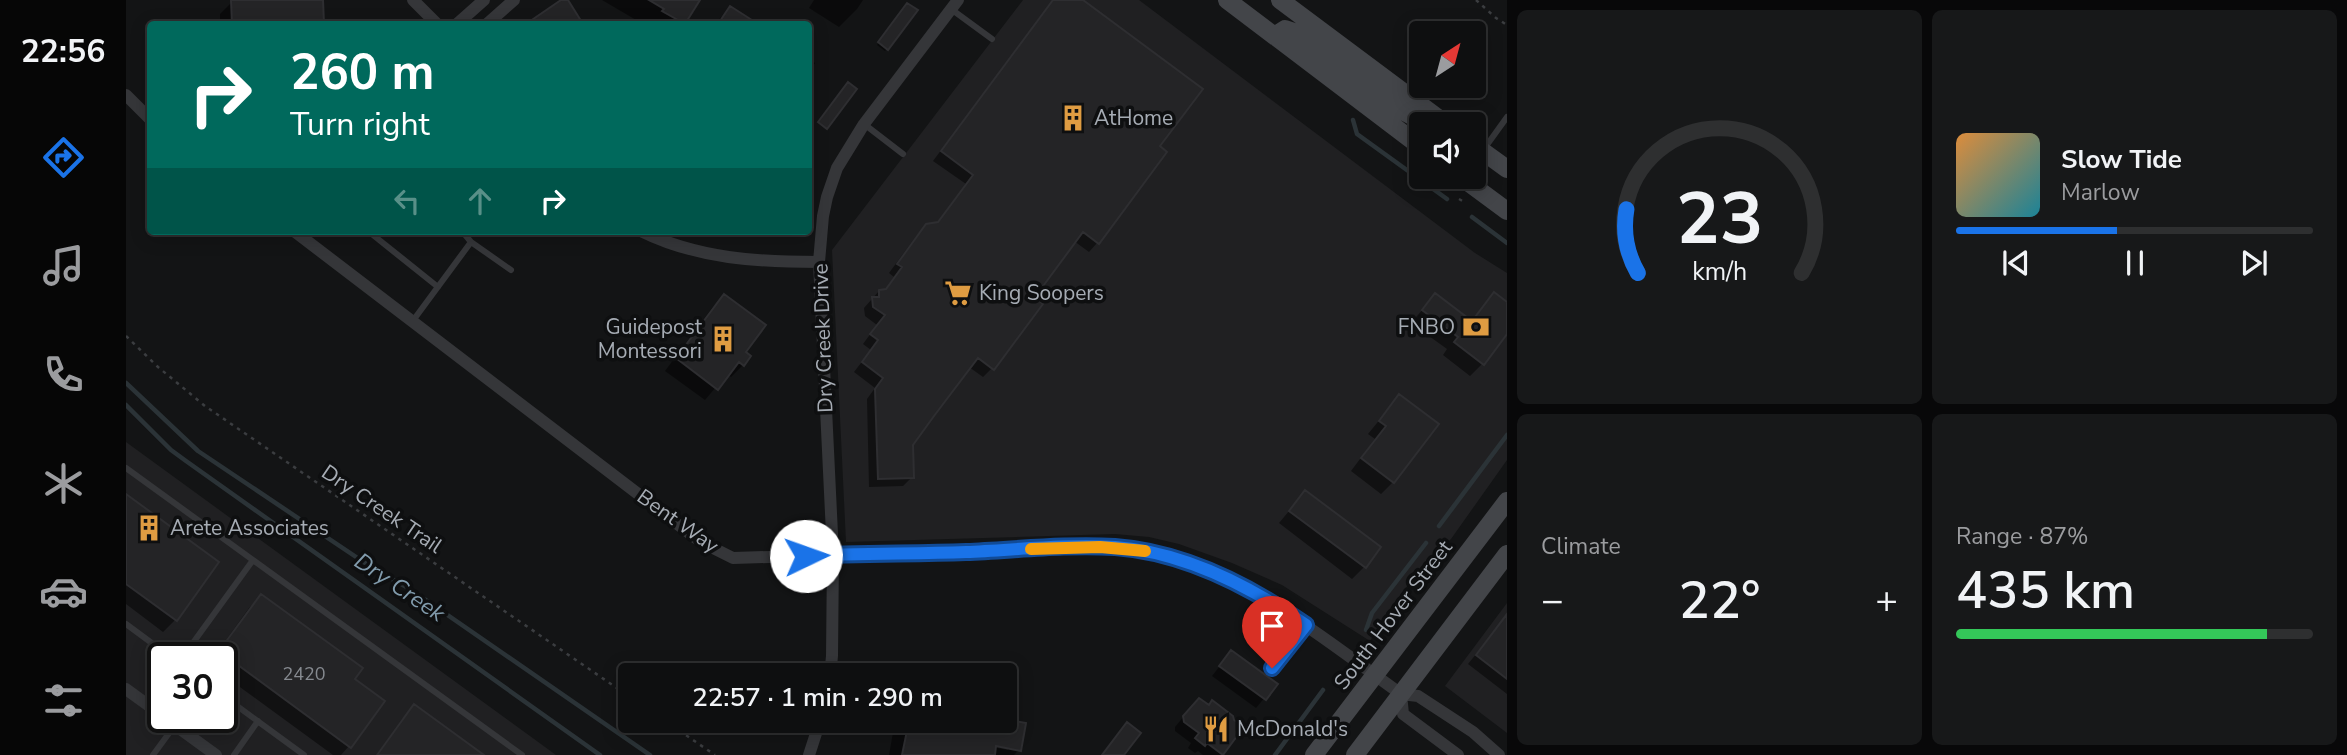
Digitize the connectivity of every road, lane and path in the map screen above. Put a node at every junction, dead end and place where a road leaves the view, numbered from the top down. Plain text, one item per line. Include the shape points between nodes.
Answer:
1 (413, 0) edge
2 (484, 0) edge
3 (514, 0) edge
4 (1227, 0) edge
5 (1280, 0) edge
6 (1476, 0) edge
7 (955, 4) edge
8 (1299, 6) edge
9 (434, 21) edge
10 (460, 21) edge
11 (490, 21) edge
12 (1507, 25) edge
13 (1274, 36) junction
14 (992, 39) dead end
15 (126, 94) edge
16 (1431, 112) edge
17 (1409, 114) edge
18 (147, 116) edge
19 (1507, 117) edge
20 (864, 124) junction
21 (1409, 138) edge
22 (1486, 139) edge
23 (904, 154) dead end
24 (1486, 154) edge
25 (1507, 169) edge
26 (1477, 189) edge
27 (1459, 198) dead end
28 (1466, 203) dead end
29 (1507, 211) edge
30 (299, 235) edge
31 (373, 235) edge
32 (465, 235) edge
33 (651, 235) edge
34 (471, 242) junction
35 (819, 262) junction
36 (510, 270) dead end
37 (438, 286) junction
38 (412, 322) junction
39 (126, 335) edge
40 (126, 468) edge
41 (1507, 501) edge
42 (1507, 554) edge
43 (833, 555) junction
44 (253, 560) junction
45 (126, 625) edge
46 (1306, 625) junction
47 (150, 642) edge
48 (194, 642) edge
49 (831, 663) edge
50 (1272, 668) dead end
51 (1376, 676) junction
52 (126, 689) edge
53 (618, 689) edge
54 (1401, 694) junction
55 (147, 704) edge
56 (238, 707) edge
57 (258, 721) junction
58 (162, 733) edge
59 (186, 733) edge
60 (683, 733) edge
61 (816, 733) edge
62 (153, 755) edge
63 (216, 755) edge
64 (234, 755) edge
65 (304, 755) edge
66 (522, 755) edge
67 (715, 755) edge
68 (808, 755) edge
69 (1314, 755) edge
70 (1355, 755) edge
71 (1458, 755) edge
72 (1499, 755) edge

1 - 9 street
2 - 10 street
3 - 11 street
4 - 13 main road
5 - 8 main road
6 - 12 path
7 - 14 lane
7 - 20 street, Dry Creek Drive
8 - 16 main road
13 - 17 main road via 1285,29 1294,32
13 - 21 main road
15 - 18 street
19 - 22 lane
20 - 23 lane
20 - 35 street, Dry Creek Drive via 837,168 827,197
24 - 25 main road
26 - 29 main road
27 - 28 path
30 - 38 street, Bent Way
31 - 37 lane
32 - 34 lane
33 - 35 street via 727,258
34 - 36 lane
34 - 37 lane
35 - 43 street, Dry Creek Drive
37 - 38 lane
38 - 43 street, Bent Way via 701,542 733,558
39 - 53 path, Dry Creek Trail via 205,406
40 - 44 lane
41 - 51 main road, South Hover Street
42 - 54 main road
43 - 46 street, Bent Way via 1100,547 1142,551 1212,572
43 - 49 street, Dry Creek Drive
44 - 48 lane
44 - 66 lane
45 - 47 lane
46 - 50 lane
46 - 51 street, Bent Way
51 - 54 street, Bent Way
51 - 69 main road, South Hover Street
52 - 55 street
54 - 70 main road
54 - 71 street, Bent Way via 1403,715
54 - 72 street, Bent Way via 1418,696
56 - 57 lane
57 - 64 lane
57 - 65 lane
58 - 62 lane
59 - 63 street
60 - 67 path
61 - 68 street

